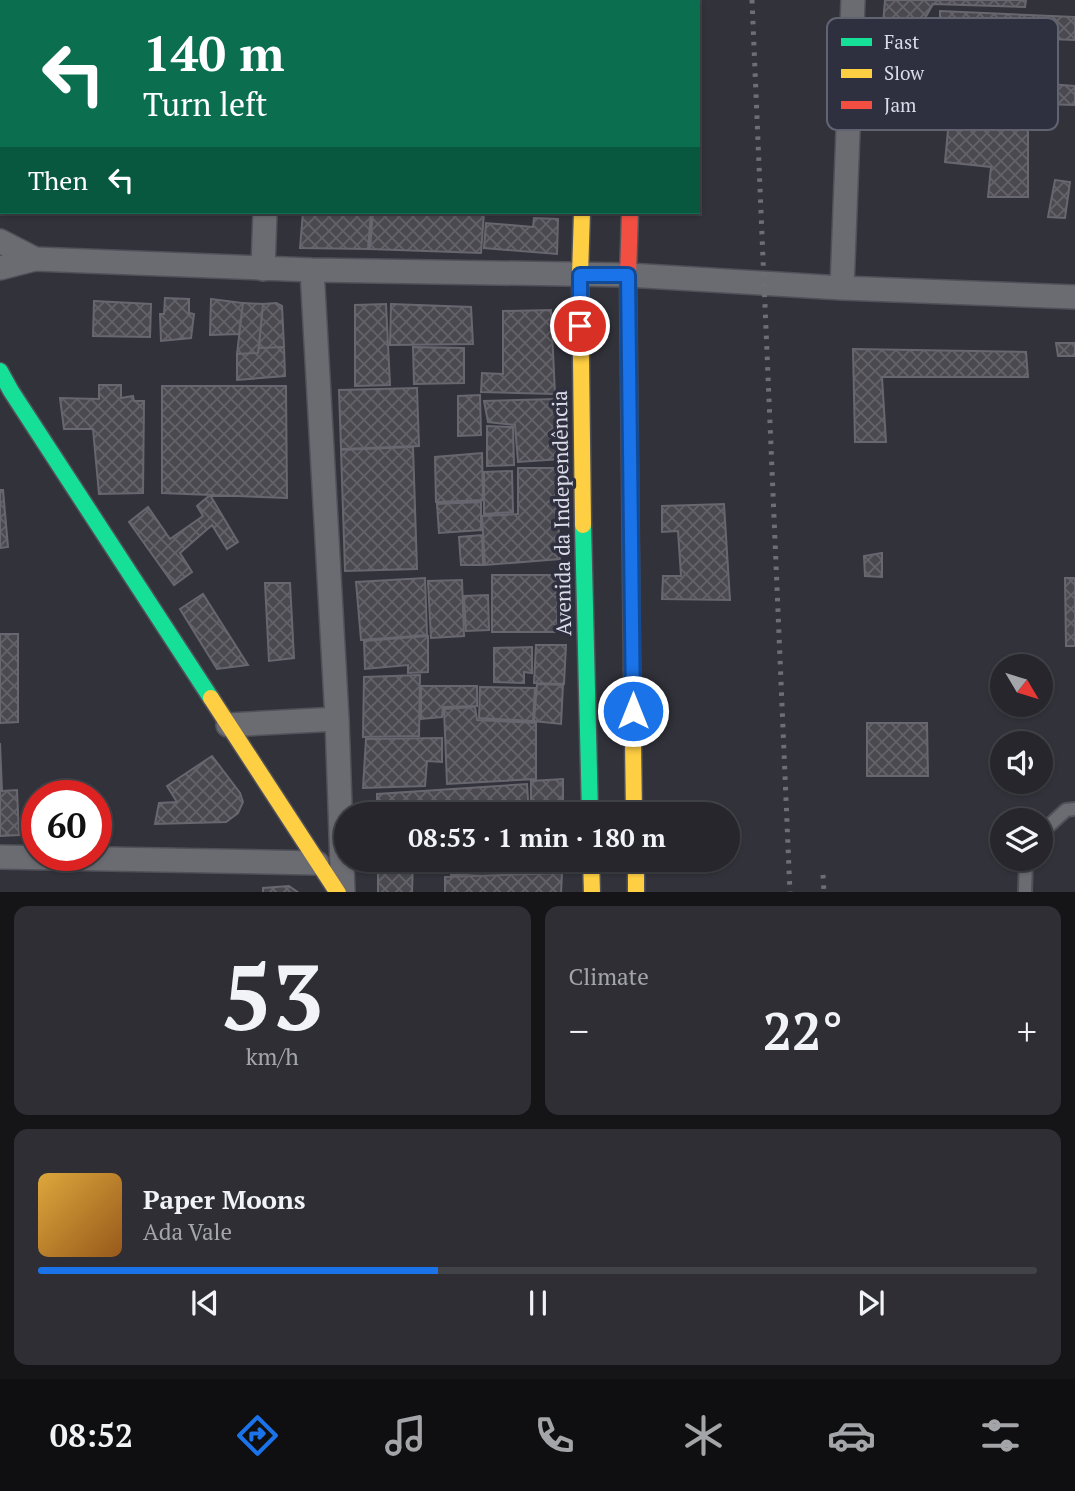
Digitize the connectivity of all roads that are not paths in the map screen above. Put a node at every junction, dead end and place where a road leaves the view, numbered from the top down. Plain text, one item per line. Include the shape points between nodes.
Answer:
1 (853, 0) edge
2 (852, 18) edge
3 (848, 130) edge
4 (265, 214) edge
5 (582, 214) edge
6 (630, 214) edge
7 (0, 242) edge
8 (35, 260) junction
9 (0, 268) edge
10 (263, 269) junction
11 (312, 270) junction
12 (580, 275) junction
13 (628, 275) junction
14 (842, 288) junction
15 (1075, 297) edge
16 (0, 371) edge
17 (337, 719) junction
18 (228, 725) junction
19 (590, 802) edge
20 (634, 802) edge
21 (1075, 809) edge
22 (1053, 822) edge
23 (0, 857) edge
24 (317, 863) junction
25 (1026, 871) edge
26 (591, 872) edge
27 (636, 872) edge
28 (340, 892) edge
29 (592, 892) edge
30 (636, 892) edge
31 (1025, 892) edge

1 - 2 street
3 - 14 street
4 - 10 street
5 - 12 main road, Avenida da Independência
6 - 13 main road
7 - 8 street
8 - 9 street
8 - 10 street
10 - 11 street
11 - 12 street
11 - 17 street
12 - 13 street
12 - 19 main road, Avenida da Independência via 590,598
13 - 14 street
13 - 20 main road via 625,556
14 - 15 street
16 - 18 main road via 13,408
17 - 18 street
17 - 28 street
18 - 24 main road
21 - 22 lane via 1066,810
23 - 24 street
24 - 28 main road
25 - 31 lane
26 - 29 main road
27 - 30 main road

